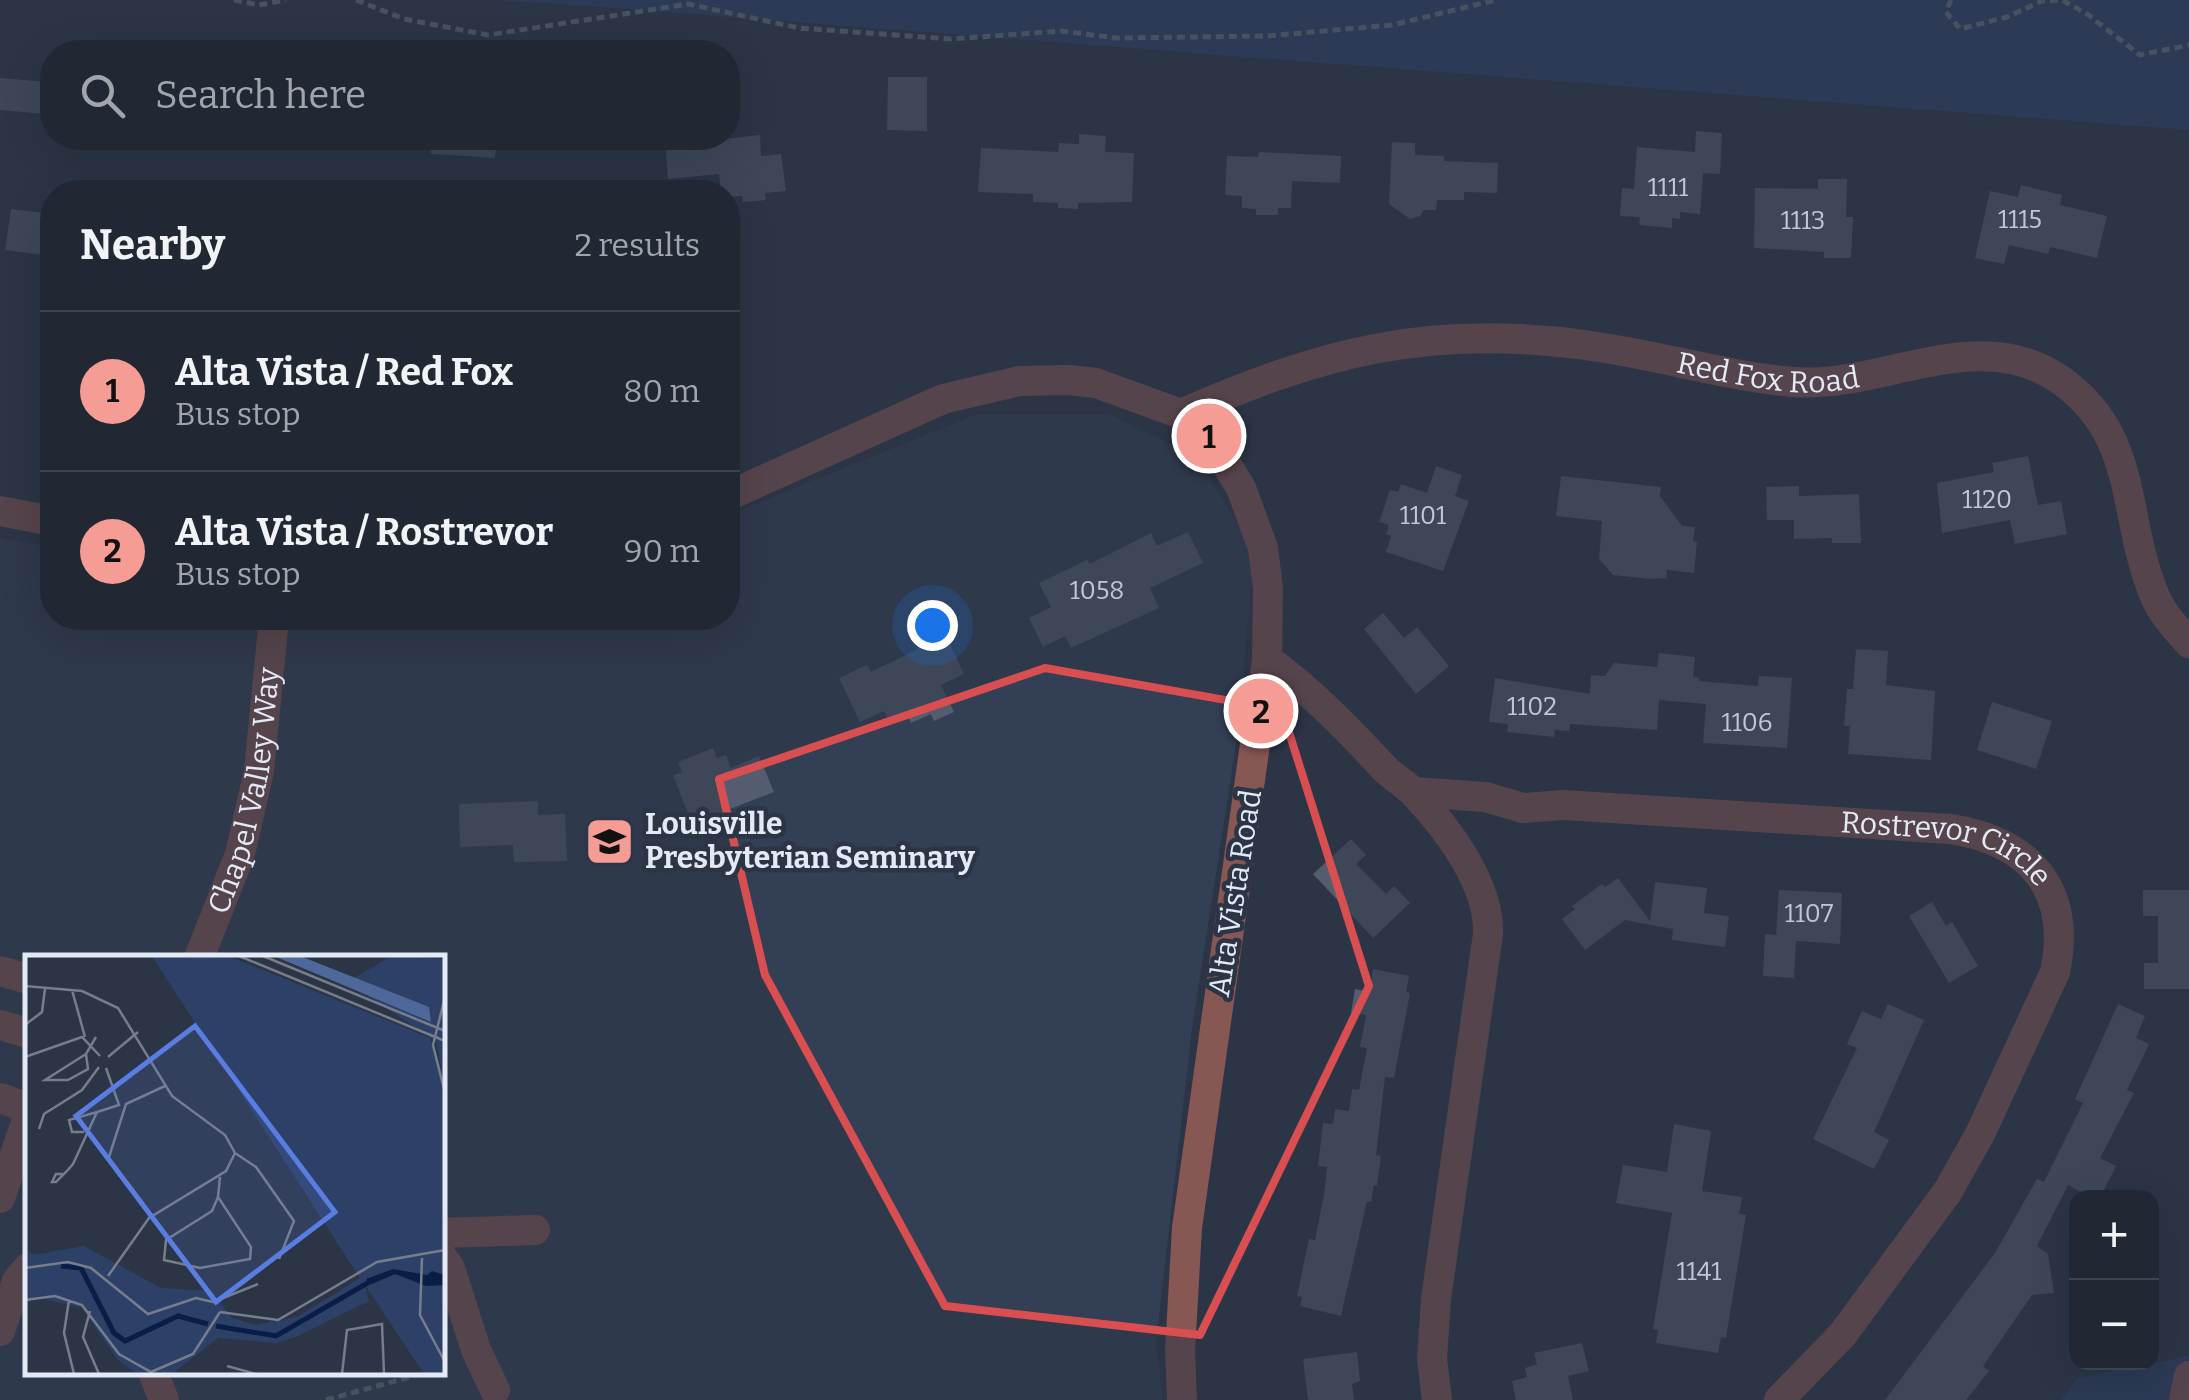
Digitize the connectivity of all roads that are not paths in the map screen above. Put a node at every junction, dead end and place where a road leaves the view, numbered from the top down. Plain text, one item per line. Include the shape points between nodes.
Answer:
1 (1181, 414) junction
2 (740, 491) edge
3 (0, 512) edge
4 (40, 519) edge
5 (273, 630) edge
6 (2189, 642) edge
7 (1266, 659) junction
8 (1414, 792) junction
9 (200, 955) edge
10 (0, 971) edge
11 (25, 977) edge
12 (0, 1026) edge
13 (25, 1032) edge
14 (0, 1098) edge
15 (25, 1107) edge
16 (25, 1125) edge
17 (3, 1181) edge
18 (535, 1230) dead end
19 (445, 1233) edge
20 (445, 1261) edge
21 (25, 1272) edge
22 (0, 1331) edge
23 (155, 1375) edge
24 (2189, 1376) edge
25 (494, 1390) dead end
26 (164, 1400) edge
27 (1182, 1400) edge
28 (1437, 1400) edge
29 (1779, 1400) edge
30 (2184, 1400) edge

1 - 2 street, Alta Vista Road via 1096,384 1019,381 943,399
1 - 6 street, Red Fox Road via 1260,379 1350,352 1478,337 1556,341 1794,382 1837,381 1958,357 2024,362 2085,400 2112,436 2154,597
1 - 7 street, Alta Vista Road via 1208,436 1248,502 1268,588
3 - 4 street
5 - 9 street, Chapel Valley Way via 259,772 240,854
7 - 8 street
7 - 27 street, Alta Vista Road via 1187,1228
8 - 28 street via 1477,880 1489,916 1436,1298
8 - 29 street, Rostrevor Circle via 1485,797 1522,808 1563,804 1963,831 2013,850 2049,888 2061,943 2055,972 1980,1134 1948,1191 1843,1334
10 - 11 street
12 - 13 street
14 - 15 street
16 - 17 street
18 - 19 street
20 - 25 street
21 - 22 street
23 - 26 street
24 - 30 street

